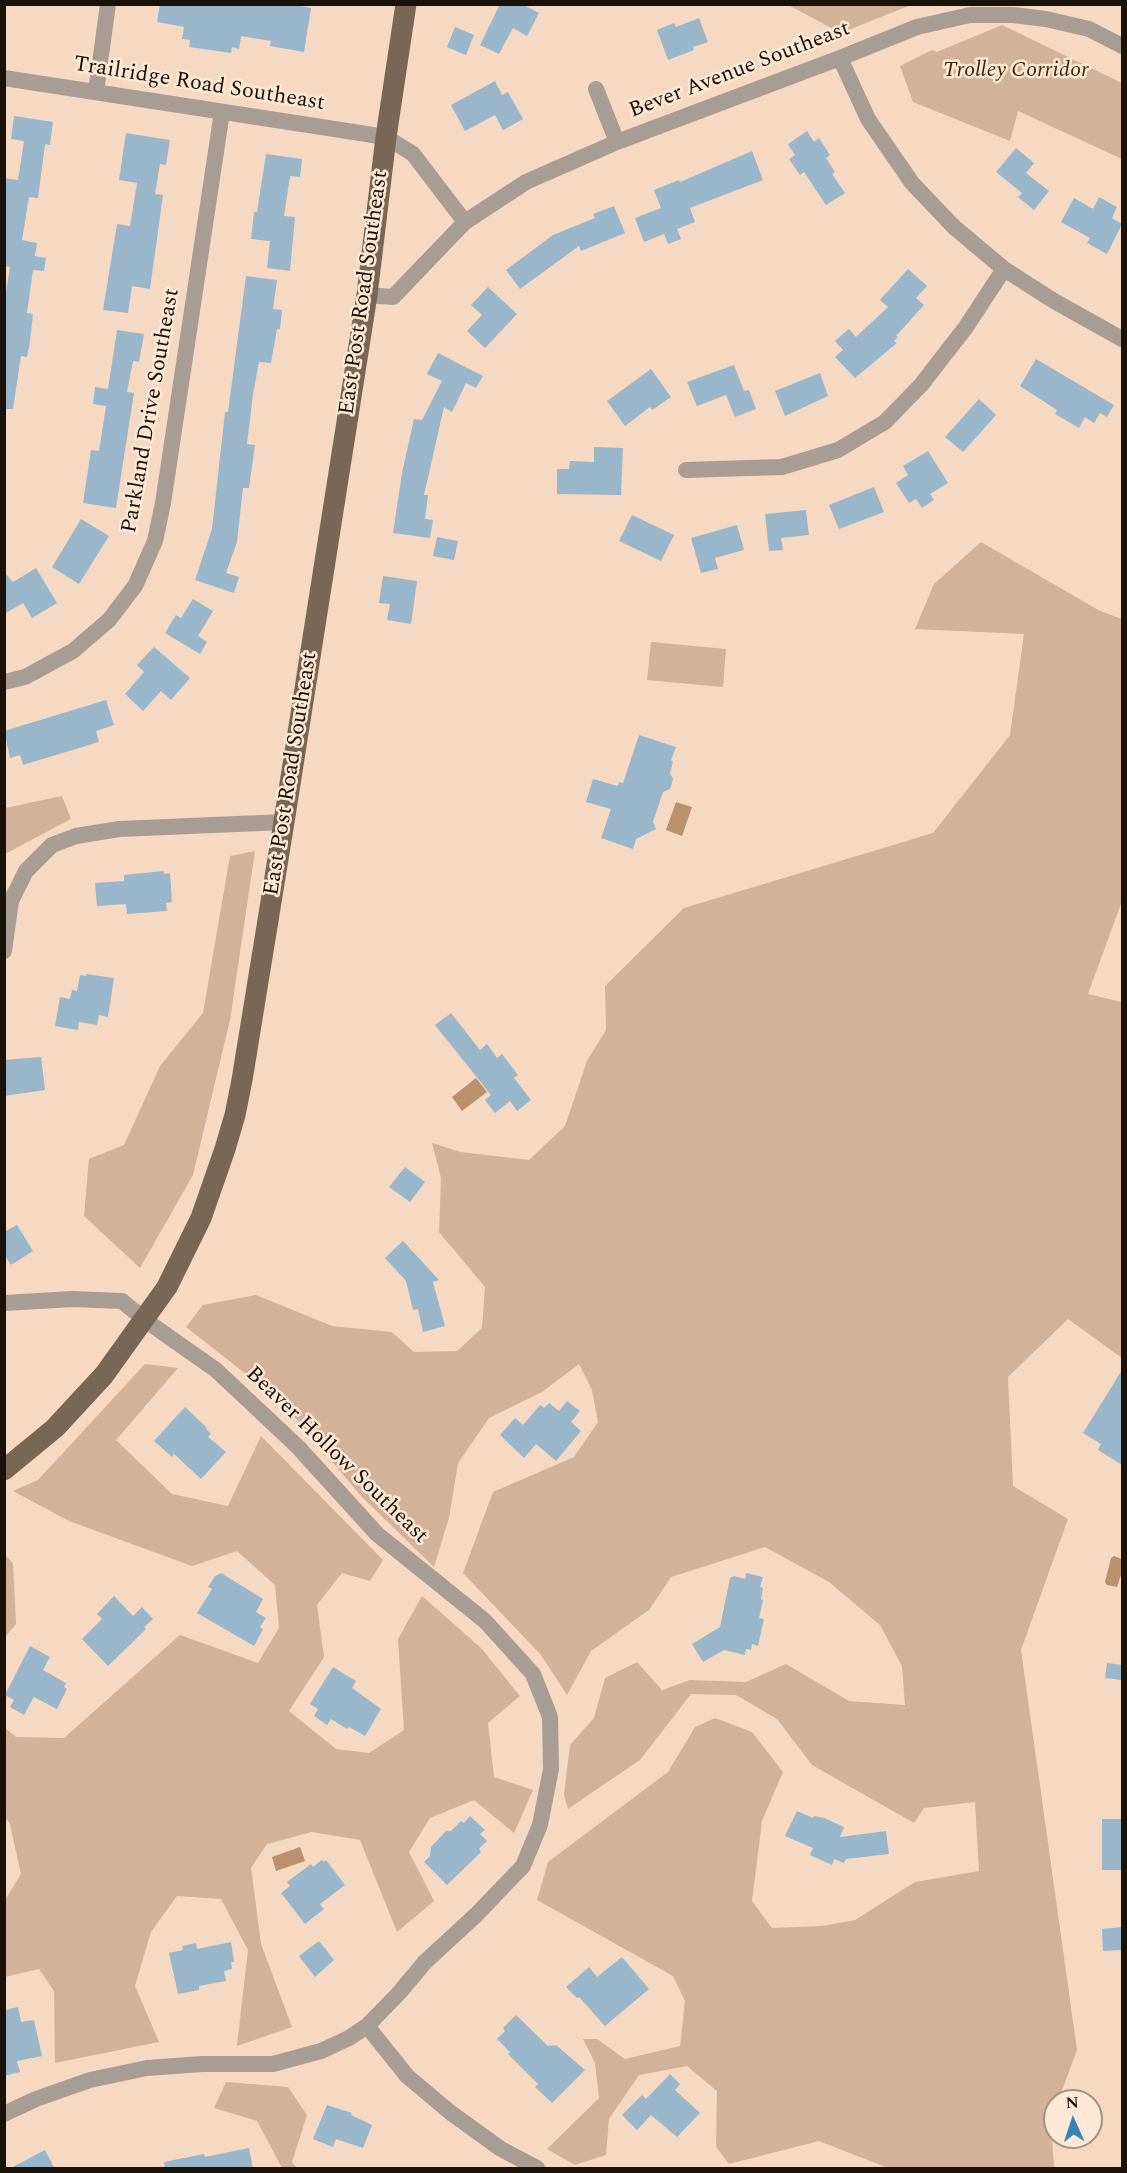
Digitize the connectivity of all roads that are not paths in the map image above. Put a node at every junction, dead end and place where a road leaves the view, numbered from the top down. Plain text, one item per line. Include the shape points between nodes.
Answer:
1 (108, 4) edge
2 (406, 4) edge
3 (970, 10) edge
4 (1122, 46) edge
5 (840, 58) junction
6 (4, 78) edge
7 (596, 89) dead end
8 (96, 92) junction
9 (222, 112) junction
10 (386, 137) junction
11 (616, 142) junction
12 (465, 222) junction
13 (1004, 269) junction
14 (367, 295) junction
15 (1122, 339) edge
16 (686, 470) dead end
17 (4, 682) edge
18 (284, 822) junction
19 (4, 951) edge
20 (4, 1303) edge
21 (145, 1320) junction
22 (4, 1470) edge
23 (367, 2026) junction
24 (4, 2114) edge
25 (537, 2169) edge

1 - 8 street
2 - 10 main road, East Post Road Southeast
3 - 4 street, Bever Avenue Southeast via 1046,19 1089,29
3 - 5 street, Bever Avenue Southeast
5 - 11 street, Bever Avenue Southeast
5 - 13 street via 868,119 912,183 954,227
6 - 8 street, Trailridge Road Southeast
7 - 11 street, Bever Avenue Southeast
8 - 9 street, Trailridge Road Southeast
9 - 10 street, Trailridge Road Southeast
9 - 17 street, Parkland Drive Southeast via 154,541 135,586 109,620 73,651 25,677
10 - 12 street via 412,154
10 - 14 main road, East Post Road Southeast
11 - 12 street, Bever Avenue Southeast via 526,182
12 - 14 street, Bever Avenue Southeast via 393,297
13 - 15 street
13 - 16 street via 921,385 885,422 838,450 782,467
14 - 18 main road, East Post Road Southeast
18 - 19 street via 119,829 76,836 52,845 26,871 11,901
18 - 21 main road, East Post Road Southeast via 229,1138 201,1218 167,1287
20 - 21 street, Beaver Hollow Southeast via 122,1301
21 - 22 main road, East Post Road Southeast via 104,1375 55,1428
21 - 23 street, Beaver Hollow Southeast via 216,1370 298,1446 377,1534 485,1621 533,1674 550,1717 551,1769 540,1826 523,1866 425,1962
23 - 24 street, Beaver Hollow Southeast via 321,2051 273,2064 147,2068 90,2080
23 - 25 street via 407,2076 501,2149

